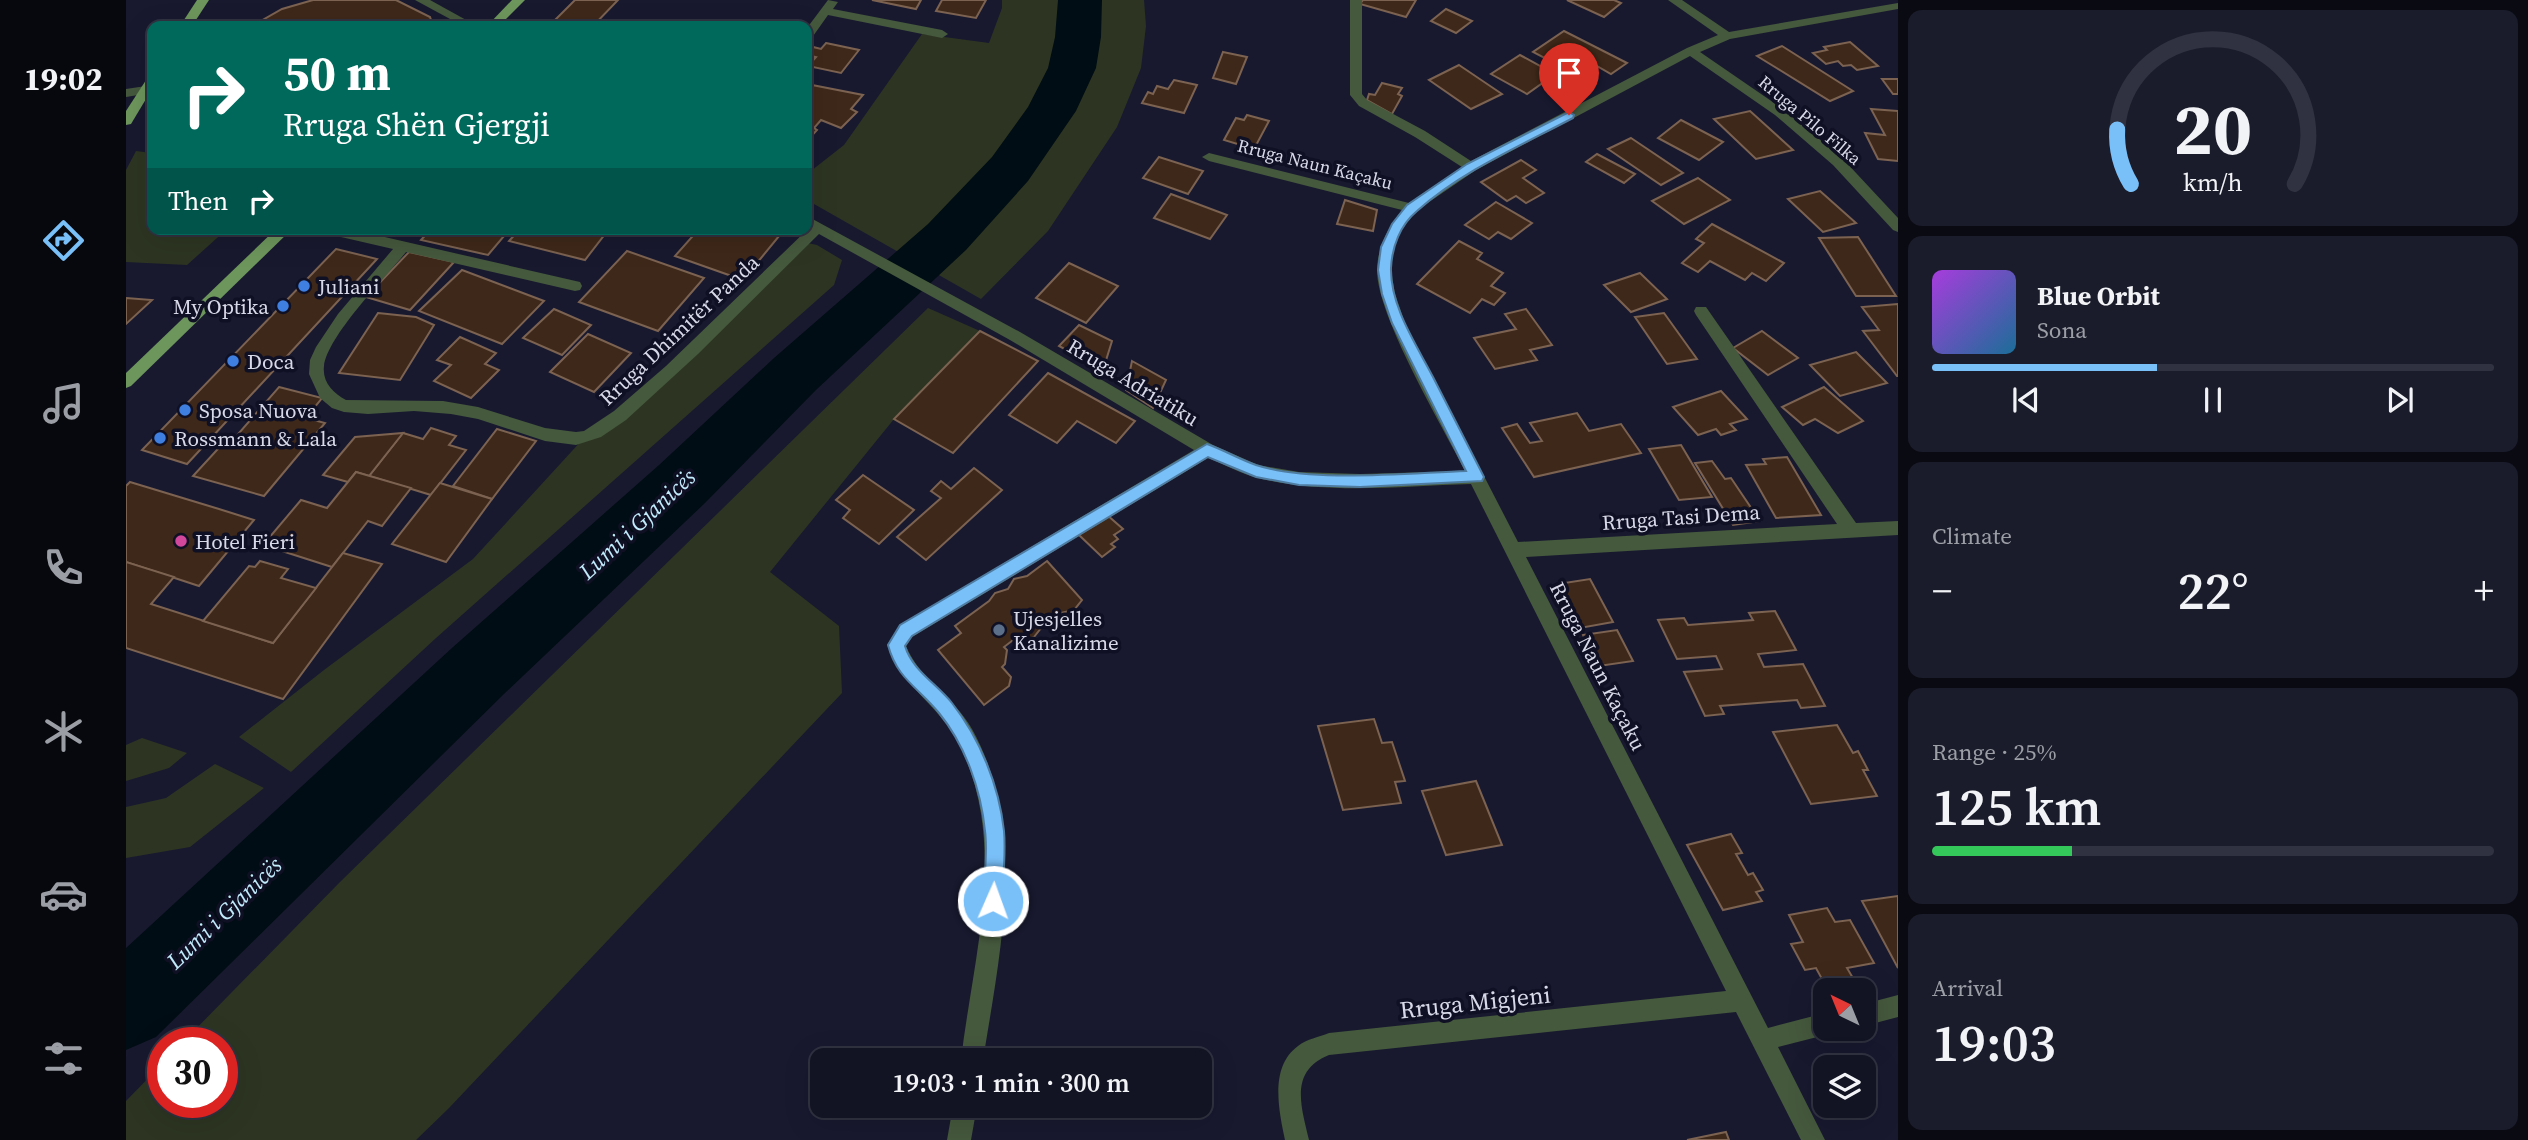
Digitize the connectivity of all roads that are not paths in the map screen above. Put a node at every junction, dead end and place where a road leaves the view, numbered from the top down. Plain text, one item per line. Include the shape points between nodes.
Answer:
1 (203, 0) edge
2 (421, 0) edge
3 (519, 0) edge
4 (834, 0) edge
5 (1356, 0) edge
6 (1674, 0) edge
7 (1898, 6) edge
8 (826, 11) junction
9 (189, 21) edge
10 (461, 21) edge
11 (498, 21) edge
12 (812, 29) edge
13 (942, 34) dead end
14 (1727, 36) junction
15 (1691, 51) junction
16 (147, 86) edge
17 (147, 88) edge
18 (126, 93) edge
19 (126, 121) edge
20 (1209, 157) dead end
21 (1471, 167) junction
22 (1411, 208) junction
23 (812, 224) edge
24 (1898, 227) edge
25 (279, 235) edge
26 (354, 235) edge
27 (802, 235) edge
28 (834, 236) joint
29 (403, 246) junction
30 (575, 286) dead end
31 (1700, 311) dead end
32 (126, 382) edge
33 (1207, 450) junction
34 (1476, 477) junction
35 (1898, 528) edge
36 (1850, 529) junction
37 (1514, 550) junction
38 (1743, 1000) junction
39 (1898, 1006) edge
40 (1876, 1012) edge
41 (1813, 1027) edge
42 (1763, 1040) junction
43 (974, 1048) edge
44 (963, 1118) edge
45 (959, 1140) edge
46 (1297, 1140) edge
47 (1813, 1140) edge

1 - 9 main road
2 - 10 street
3 - 11 main road
4 - 8 street
5 - 21 street via 1356,95
6 - 14 street
7 - 14 street, Rruga Naun Kaçaku
8 - 12 street
8 - 13 street
14 - 15 street, Rruga Naun Kaçaku
15 - 21 street, Rruga Naun Kaçaku
15 - 24 street, Rruga Pilo Filka via 1779,112 1838,162
16 - 18 street
17 - 19 main road
20 - 22 street, Rruga Naun Kaçaku
21 - 22 street, Rruga Naun Kaçaku
22 - 34 street, Rruga Naun Kaçaku via 1387,247 1388,294 1398,323
23 - 28 street, Rruga Dhimitër Panda
25 - 32 main road
26 - 29 street
27 - 29 street, Rruga Dhimitër Panda via 688,355 602,430 583,439 561,438 439,406 368,410 341,405 325,394 317,378 317,362 349,312
28 - 33 street, Rruga Adriatiku
29 - 30 street
31 - 36 street
33 - 34 street, Rruga Adriatiku via 1256,471 1299,479
33 - 43 street via 906,631 896,645 901,663 944,706 966,736 985,785 995,832 992,913
34 - 37 street, Rruga Naun Kaçaku
35 - 36 street, Rruga Tasi Dema
36 - 37 street, Rruga Tasi Dema
37 - 38 street, Rruga Naun Kaçaku
38 - 42 street, Rruga Naun Kaçaku
38 - 46 street, Rruga Migjeni via 1329,1044 1304,1055 1290,1078 1290,1111
39 - 40 street
41 - 42 street
42 - 47 street, Rruga Naun Kaçaku
44 - 45 street

